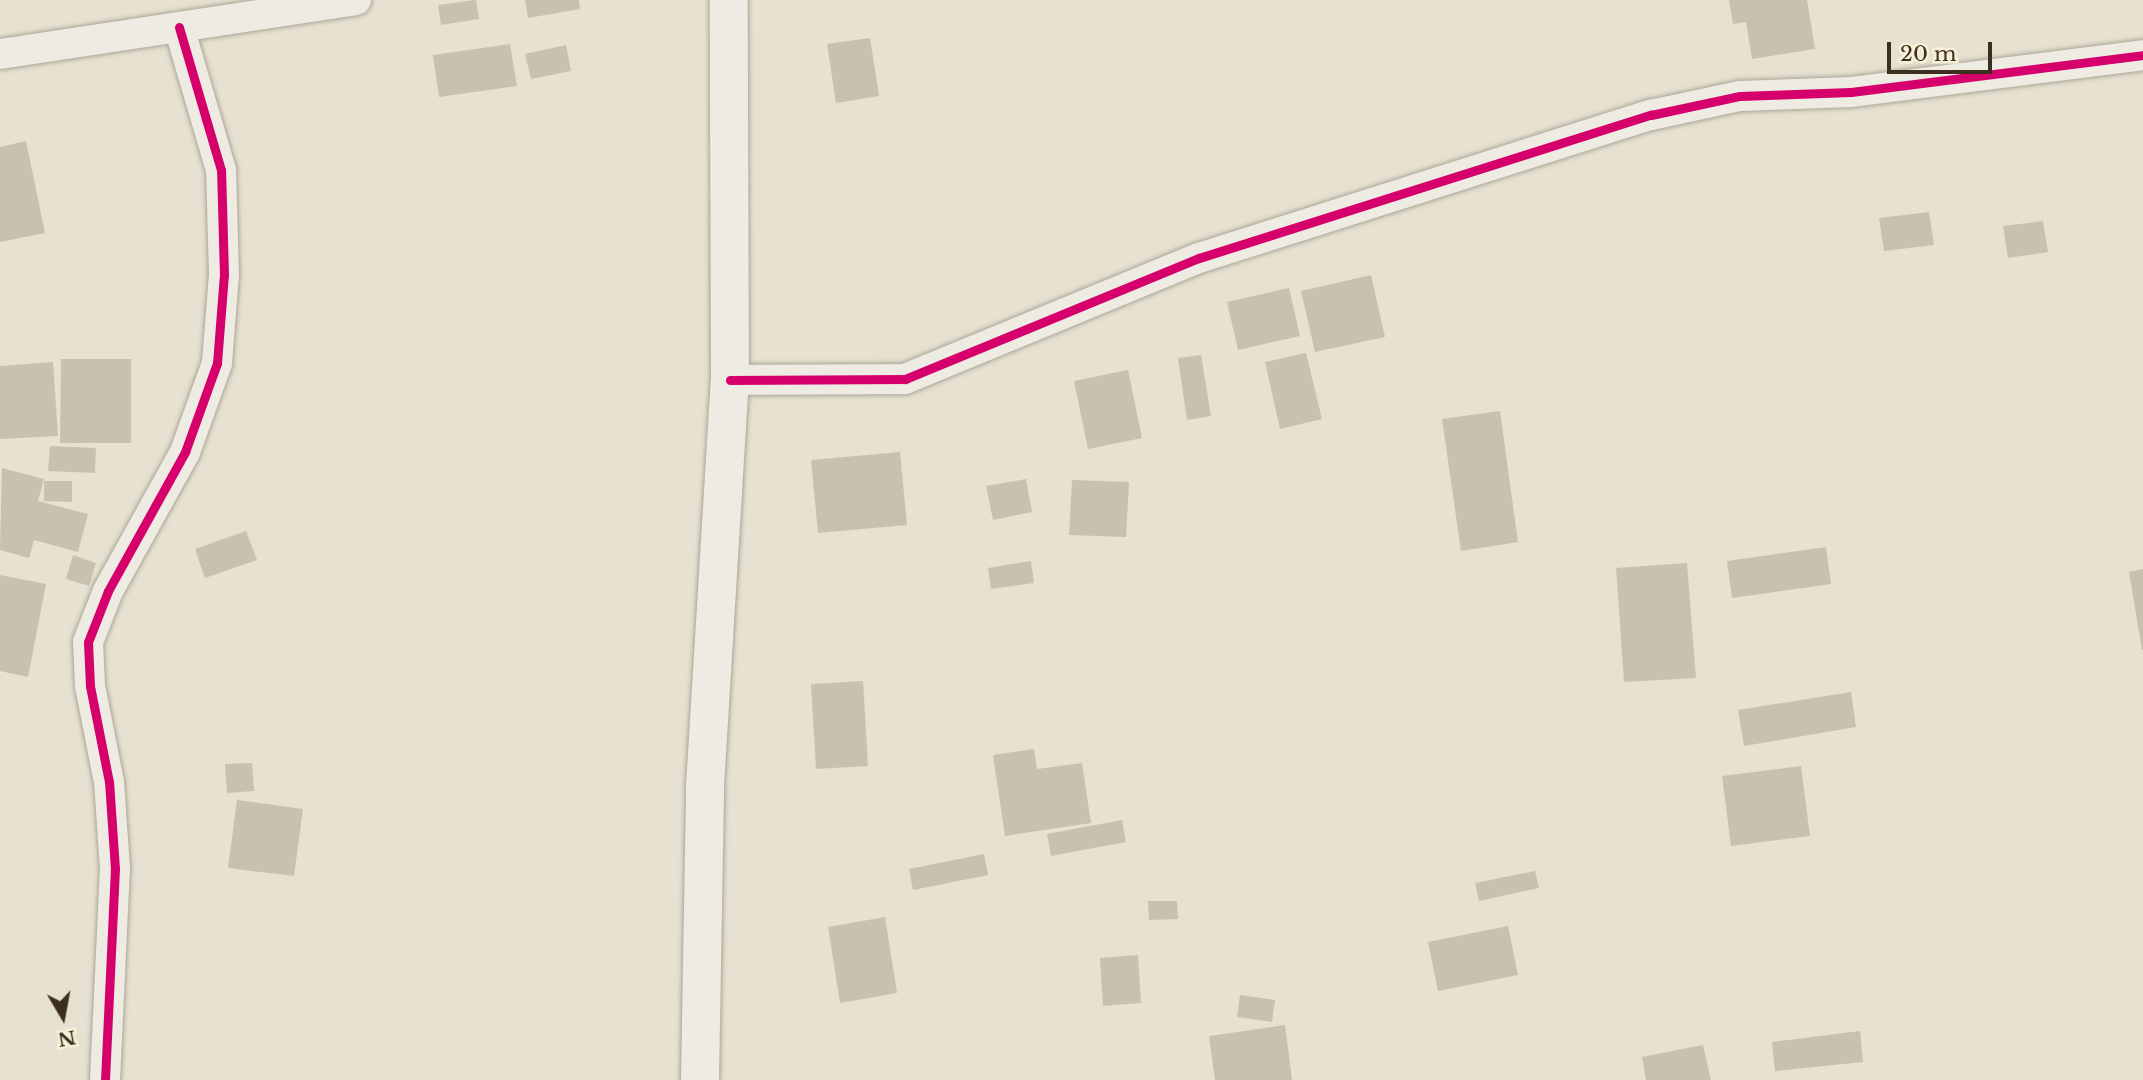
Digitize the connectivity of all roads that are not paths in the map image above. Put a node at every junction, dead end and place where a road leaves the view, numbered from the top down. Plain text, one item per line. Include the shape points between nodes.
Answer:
1 (356, 0) edge
2 (729, 0) edge
3 (179, 27) junction
4 (0, 54) edge
5 (2143, 55) edge
6 (730, 380) junction
7 (105, 1080) edge
8 (700, 1080) edge

1 - 3 street
2 - 6 main road
3 - 4 street
3 - 7 street via 221,170 221,313 217,363 185,452 108,591 88,642 90,686 109,782 115,869
5 - 6 street via 1851,92 1740,96 1651,115 1199,258 905,379
6 - 8 main road via 705,786

